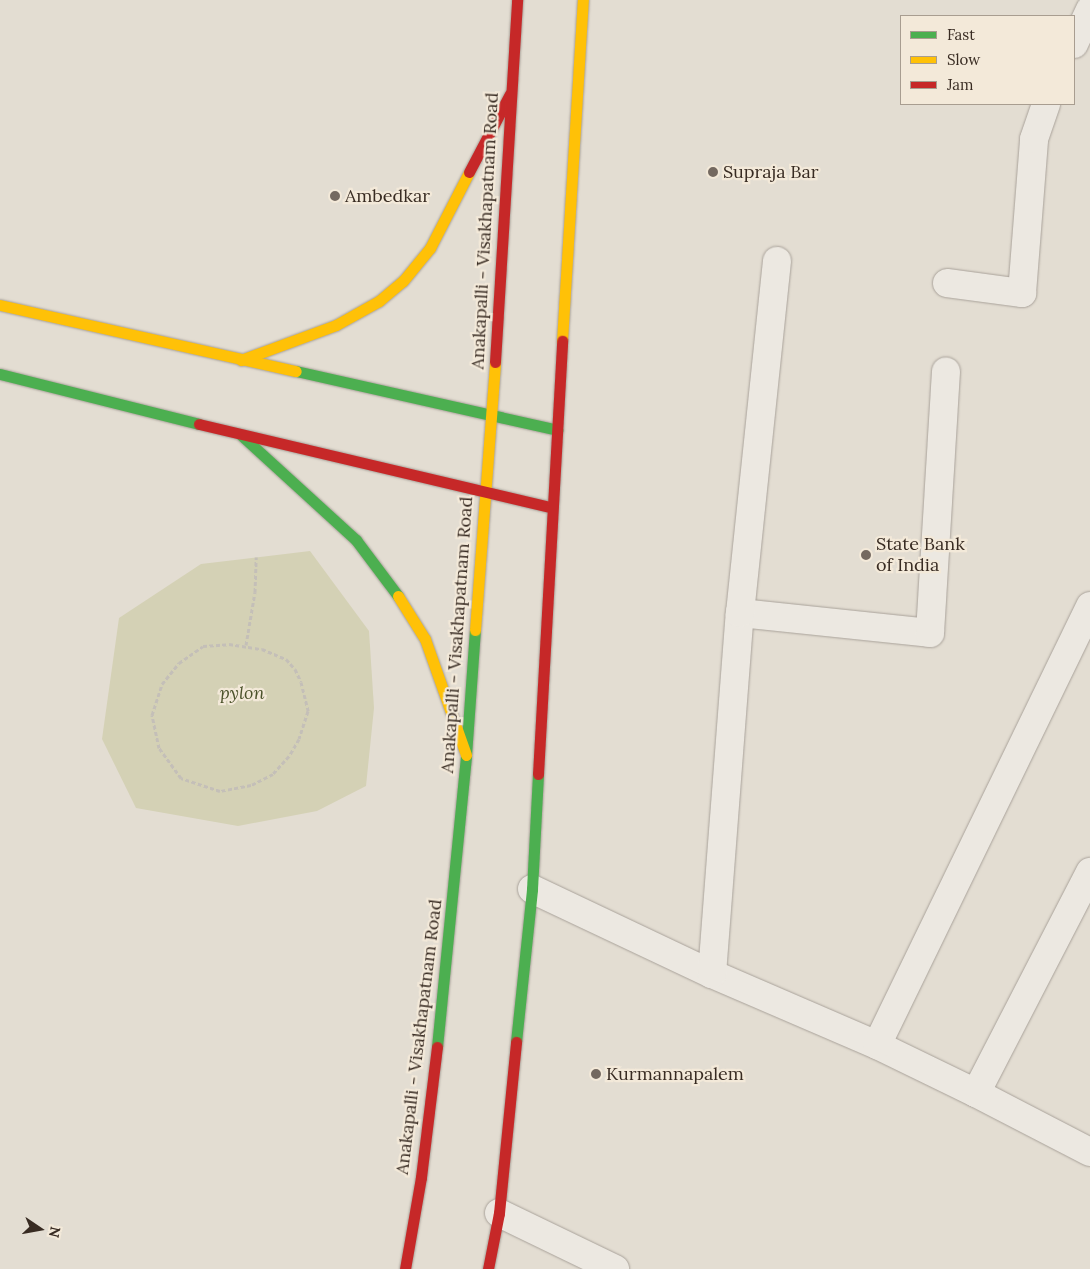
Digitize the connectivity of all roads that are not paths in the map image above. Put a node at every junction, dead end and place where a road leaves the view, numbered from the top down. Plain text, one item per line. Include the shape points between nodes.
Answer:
1 (517, 0) edge
2 (583, 0) edge
3 (1090, 9) edge
4 (1075, 42) edge
5 (510, 94) junction
6 (1046, 105) edge
7 (777, 261) dead end
8 (947, 283) dead end
9 (0, 305) edge
10 (241, 360) junction
11 (946, 371) dead end
12 (0, 374) edge
13 (492, 417) junction
14 (557, 430) junction
15 (241, 435) junction
16 (484, 492) junction
17 (551, 507) junction
18 (1090, 606) edge
19 (740, 613) junction
20 (466, 755) junction
21 (1090, 872) edge
22 (532, 889) junction
23 (712, 974) junction
24 (876, 1045) junction
25 (976, 1093) junction
26 (1090, 1152) edge
27 (499, 1212) junction
28 (405, 1269) edge
29 (488, 1269) edge
30 (615, 1269) edge

1 - 5 main road, Anakapalli - Visakhapatnam Road
2 - 14 main road
3 - 4 street
5 - 10 main road via 430,248 404,281 379,301 336,326
5 - 13 main road, Anakapalli - Visakhapatnam Road
6 - 8 street via 1034,139 1022,293
7 - 19 street
9 - 10 main road
10 - 13 main road
11 - 19 street via 930,633
12 - 15 main road
13 - 14 main road
13 - 16 main road, Anakapalli - Visakhapatnam Road
14 - 17 main road
15 - 16 main road
15 - 20 main road via 356,540 394,589 425,639
16 - 17 main road
16 - 20 main road, Anakapalli - Visakhapatnam Road
17 - 22 main road
18 - 24 street
19 - 23 street
20 - 28 main road, Anakapalli - Visakhapatnam Road via 445,983 421,1177
21 - 25 street
22 - 23 street
22 - 27 main road
23 - 24 street
24 - 25 street
25 - 26 street
27 - 29 main road
27 - 30 street

